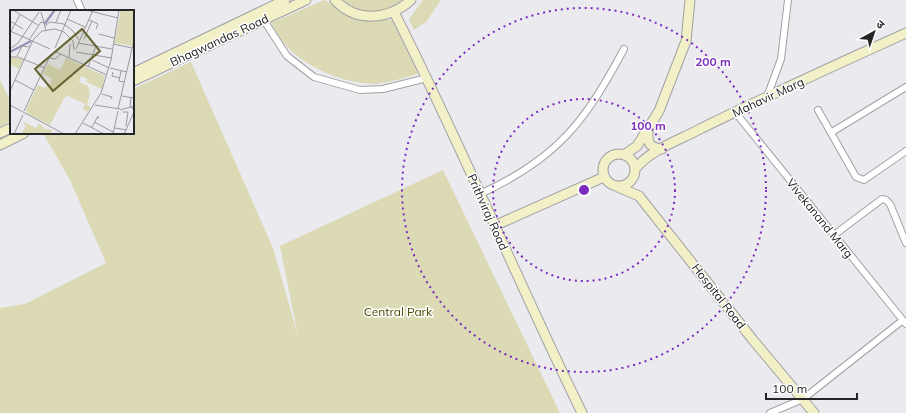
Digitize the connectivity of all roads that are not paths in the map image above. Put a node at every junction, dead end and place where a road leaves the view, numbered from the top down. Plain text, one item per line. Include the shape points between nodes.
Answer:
1 (77, 0) edge
2 (285, 0) edge
3 (306, 0) edge
4 (335, 0) edge
5 (411, 0) edge
6 (690, 0) edge
7 (788, 0) edge
8 (82, 10) edge
9 (394, 12) junction
10 (264, 19) junction
11 (906, 33) edge
12 (624, 49) dead end
13 (134, 73) edge
14 (428, 78) junction
15 (134, 81) edge
16 (906, 87) edge
17 (767, 98) junction
18 (818, 110) dead end
19 (735, 112) junction
20 (10, 128) edge
21 (648, 131) junction
22 (832, 132) junction
23 (0, 133) edge
24 (22, 134) edge
25 (0, 145) edge
26 (662, 148) junction
27 (906, 151) edge
28 (624, 155) junction
29 (635, 169) junction
30 (604, 177) junction
31 (632, 180) junction
32 (618, 187) junction
33 (480, 194) junction
34 (639, 196) junction
35 (494, 226) junction
36 (834, 235) junction
37 (906, 243) edge
38 (904, 322) edge
39 (803, 399) junction
40 (582, 413) edge
41 (770, 413) edge
42 (814, 413) edge

1 - 8 street
2 - 13 street, Bhagwandas Road
3 - 10 street, Bhagwandas Road
4 - 9 street via 344,8 360,15 377,17
5 - 9 street
6 - 21 street via 686,41 659,111
7 - 17 street via 781,59
9 - 14 street, Prithviraj Road
10 - 14 street via 287,56 314,77 360,90 383,89
10 - 15 street, Bhagwandas Road
11 - 17 street, Mahavir Marg
12 - 33 street via 602,89 562,142 507,182
14 - 33 street, Prithviraj Road
16 - 22 street
17 - 19 street, Mahavir Marg
18 - 22 street
19 - 26 street, Mahavir Marg
19 - 36 street, Vivekanand Marg
20 - 23 street
21 - 26 street via 647,140 650,144 655,148
21 - 28 street via 637,146
22 - 27 street via 860,180 864,180
24 - 25 street
26 - 29 street, Mahavir Marg via 641,161
28 - 29 street via 632,160
28 - 30 street via 613,155 605,161 602,172
29 - 31 street
30 - 32 street via 610,184
30 - 35 street
31 - 32 street
31 - 34 street
32 - 34 street, Hospital Road
33 - 35 street, Prithviraj Road
34 - 39 street, Hospital Road
35 - 40 street, Prithviraj Road
36 - 37 street via 882,200 886,200
36 - 38 street, Vivekanand Marg
38 - 39 street
39 - 41 street
39 - 42 street, Hospital Road

